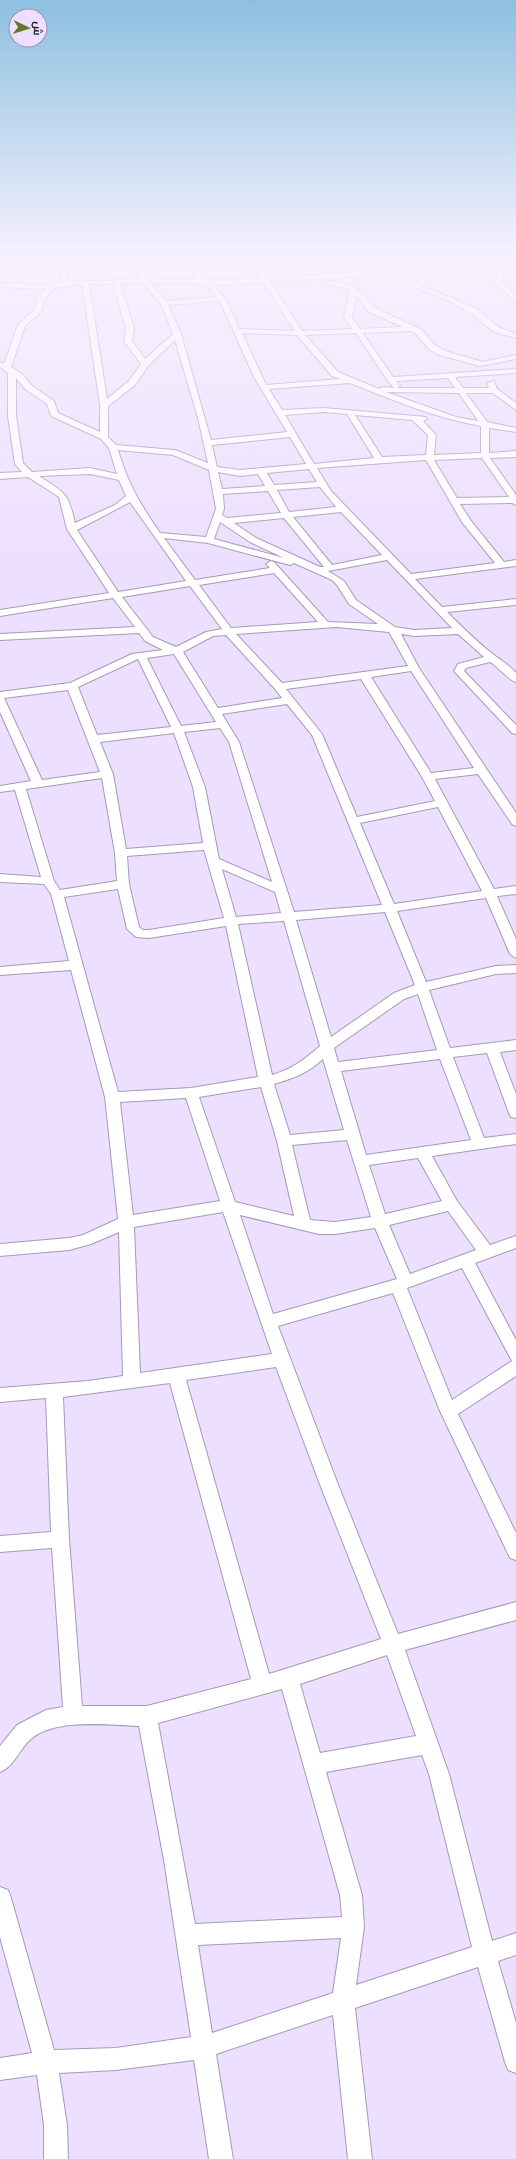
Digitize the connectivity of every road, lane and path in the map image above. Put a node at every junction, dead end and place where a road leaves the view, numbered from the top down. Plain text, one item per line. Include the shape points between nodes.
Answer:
1 (97, 360) edge
2 (142, 360) edge
3 (150, 360) edge
4 (184, 360) edge
5 (251, 360) edge
6 (322, 360) edge
7 (377, 360) edge
8 (468, 360) edge
9 (506, 360) edge
10 (145, 364) junction
11 (483, 364) junction
12 (6, 367) edge
13 (516, 371) edge
14 (488, 372) junction
15 (450, 375) junction
16 (391, 379) junction
17 (353, 383) junction
18 (265, 387) junction
19 (459, 389) junction
20 (399, 391) junction
21 (494, 391) junction
22 (514, 404) edge
23 (104, 405) junction
24 (349, 412) junction
25 (280, 413) junction
26 (415, 419) junction
27 (455, 419) junction
28 (485, 426) junction
29 (516, 430) edge
30 (293, 434) junction
31 (104, 437) junction
32 (208, 443) junction
33 (113, 447) junction
34 (516, 454) edge
35 (486, 456) junction
36 (429, 459) junction
37 (379, 460) junction
38 (312, 466) junction
39 (214, 469) junction
40 (261, 471) junction
41 (29, 474) junction
42 (0, 476) edge
43 (122, 478) junction
44 (322, 484) junction
45 (270, 488) junction
46 (218, 492) junction
47 (131, 497) junction
48 (453, 501) junction
49 (515, 501) edge
50 (341, 509) junction
51 (287, 515) junction
52 (221, 519) junction
53 (72, 529) junction
54 (158, 535) junction
55 (209, 540) junction
56 (264, 556) junction
57 (387, 557) junction
58 (516, 563) edge
59 (501, 564) junction
60 (322, 568) junction
61 (276, 570) junction
62 (408, 577) junction
63 (193, 582) junction
64 (116, 596) junction
65 (516, 602) edge
66 (440, 610) junction
67 (0, 613) edge
68 (326, 625) junction
69 (141, 630) junction
70 (394, 631) junction
71 (460, 631) junction
72 (229, 632) junction
73 (0, 637) edge
74 (177, 651) junction
75 (141, 655) junction
76 (491, 658) junction
77 (504, 666) junction
78 (516, 667) edge
79 (414, 668) junction
80 (364, 675) junction
81 (516, 679) edge
82 (72, 686) junction
83 (279, 687) junction
84 (0, 695) edge
85 (0, 700) edge
86 (290, 700) junction
87 (216, 712) junction
88 (223, 724) junction
89 (179, 729) junction
90 (516, 731) edge
91 (94, 739) junction
92 (481, 770) junction
93 (106, 774) junction
94 (428, 777) junction
95 (38, 783) junction
96 (19, 786) junction
97 (0, 789) edge
98 (440, 804) junction
99 (515, 818) edge
100 (354, 821) junction
101 (209, 846) junction
102 (120, 853) junction
103 (213, 861) junction
104 (0, 878) edge
105 (48, 881) junction
106 (123, 884) junction
107 (281, 890) junction
108 (516, 890) edge
109 (57, 894) junction
110 (490, 894) junction
111 (390, 908) junction
112 (289, 917) junction
113 (231, 921) junction
114 (516, 954) edge
115 (75, 965) junction
116 (516, 969) edge
117 (0, 971) edge
118 (422, 987) junction
119 (516, 1045) edge
120 (328, 1046) junction
121 (492, 1048) junction
122 (445, 1054) junction
123 (334, 1067) junction
124 (266, 1081) junction
125 (190, 1093) junction
126 (112, 1097) junction
127 (516, 1113) edge
128 (352, 1134) junction
129 (516, 1139) edge
130 (284, 1141) junction
131 (479, 1143) junction
132 (422, 1152) junction
133 (361, 1161) junction
134 (452, 1205) junction
135 (227, 1206) junction
136 (380, 1221) junction
137 (126, 1222) junction
138 (304, 1225) junction
139 (516, 1242) edge
140 (0, 1250) edge
141 (487, 1253) junction
142 (466, 1261) junction
143 (402, 1284) junction
144 (268, 1322) junction
145 (516, 1356) edge
146 (282, 1359) junction
147 (516, 1367) edge
148 (176, 1375) junction
149 (132, 1381) junction
150 (54, 1390) junction
151 (0, 1394) edge
152 (448, 1411) junction
153 (60, 1539) junction
154 (0, 1544) edge
155 (516, 1552) edge
156 (516, 1611) edge
157 (393, 1644) junction
158 (289, 1678) junction
159 (262, 1685) junction
160 (73, 1715) junction
161 (147, 1716) junction
162 (429, 1744) junction
163 (0, 1762) edge
164 (314, 1764) junction
165 (0, 1898) edge
166 (354, 1927) junction
167 (0, 1931) edge
168 (186, 1935) junction
169 (516, 1944) edge
170 (14, 1952) junction
171 (485, 1954) junction
172 (343, 2002) junction
173 (203, 2047) junction
174 (48, 2062) junction
175 (516, 2062) edge
176 (0, 2069) edge
177 (56, 2159) edge
178 (221, 2159) edge
179 (360, 2159) edge

1 - 23 street
2 - 10 street
3 - 10 street
4 - 32 street
5 - 18 street
6 - 17 street via 330,370
7 - 16 street
8 - 11 street
9 - 11 street
10 - 23 street via 132,383
11 - 14 street
12 - 31 street via 51,403 54,414
12 - 41 street via 18,460
13 - 14 street
14 - 15 street
14 - 21 street
15 - 16 street
15 - 19 street
16 - 20 street
17 - 18 street
17 - 20 street
17 - 27 street
18 - 25 street
19 - 20 street
19 - 21 street
19 - 28 street
21 - 22 street
23 - 31 street
24 - 25 street via 324,410
24 - 26 street
24 - 37 street
25 - 30 street
26 - 27 street
26 - 36 street via 432,434
27 - 28 street
28 - 29 street
28 - 35 street
30 - 32 street
30 - 38 street
31 - 33 street
32 - 39 street
33 - 39 street via 175,453
33 - 43 street
34 - 35 street
35 - 36 street
35 - 49 street
36 - 37 street
36 - 48 street
37 - 38 street
38 - 40 street
38 - 44 street
39 - 40 street via 235,473
39 - 46 street
40 - 45 street
41 - 42 street
41 - 43 street via 90,471
41 - 53 street via 62,495
43 - 47 street
44 - 45 street
44 - 50 street
45 - 46 street
45 - 51 street
46 - 52 street
47 - 53 street via 118,507 89,518
47 - 54 street
48 - 49 street
48 - 59 street
50 - 51 street
50 - 57 street
51 - 52 street
51 - 60 street
52 - 55 street
52 - 60 street via 253,540
53 - 64 street
54 - 55 street
54 - 63 street
55 - 56 street
56 - 60 street
56 - 61 street
57 - 60 street
57 - 62 street
58 - 59 street
59 - 62 street
60 - 70 street via 341,583 352,602
61 - 63 street
61 - 68 street
62 - 66 street
63 - 64 street
63 - 72 street
64 - 67 street
64 - 69 street
65 - 66 street
66 - 71 street
68 - 70 street via 369,626
68 - 72 street
69 - 73 street
69 - 74 street via 159,645
70 - 71 street
70 - 79 street
71 - 76 street
72 - 74 street via 210,634
72 - 83 street
74 - 75 street
74 - 87 street
75 - 82 street
75 - 89 street
76 - 77 street
76 - 90 street via 462,666 459,671
77 - 78 street
77 - 81 street
79 - 80 street
79 - 92 street
80 - 83 street
80 - 94 street
82 - 84 street
82 - 91 street
83 - 86 street
85 - 95 street
86 - 87 street
86 - 100 street via 317,734
87 - 88 street
88 - 89 street
88 - 107 street via 234,742
89 - 91 street
89 - 101 street via 198,787
91 - 93 street
92 - 94 street
92 - 99 street
93 - 95 street
93 - 102 street
94 - 98 street
95 - 96 street
96 - 97 street
96 - 105 street
98 - 100 street
98 - 110 street
100 - 111 street
101 - 102 street
101 - 103 street
102 - 106 street
103 - 107 street
103 - 113 street
104 - 105 street
105 - 109 street
106 - 109 street
106 - 113 street via 133,929 140,934
107 - 112 street
108 - 110 street
109 - 115 street
110 - 111 street
110 - 114 street
111 - 112 street
111 - 118 street
112 - 113 street
112 - 120 street
113 - 124 street
115 - 117 street
115 - 126 street
116 - 118 street via 496,970
118 - 120 street via 399,996
118 - 122 street
119 - 121 street
120 - 123 street
120 - 124 street via 308,1065 292,1074
121 - 122 street
121 - 127 street
122 - 123 street
122 - 131 street
123 - 128 street
124 - 125 street
124 - 130 street
125 - 126 street
125 - 135 street
126 - 137 street
128 - 130 street
128 - 133 street
129 - 131 street
130 - 138 street
131 - 132 street
132 - 133 street
132 - 134 street
133 - 136 street
134 - 136 street
134 - 141 street
135 - 137 street
135 - 138 street
135 - 144 street
136 - 138 street via 335,1228
136 - 143 street
137 - 140 street via 86,1240 69,1244
137 - 149 street
139 - 141 street
141 - 142 street
142 - 143 street
142 - 145 street
143 - 144 street
143 - 152 street
144 - 146 street
146 - 148 street
146 - 157 street
147 - 152 street
148 - 149 street
148 - 159 street
149 - 150 street
150 - 151 street
150 - 153 street
152 - 155 street
153 - 154 street
153 - 160 street
156 - 157 street
157 - 158 street
157 - 162 street
158 - 159 street
158 - 164 street
159 - 161 street
160 - 161 street
160 - 163 street via 46,1720 24,1732
161 - 168 street
162 - 164 street
162 - 171 street
164 - 166 street via 349,1888
165 - 170 street
166 - 168 street
166 - 172 street
167 - 170 street
168 - 173 street
169 - 171 street
170 - 174 street
171 - 172 street
171 - 175 street
172 - 173 street
172 - 179 street
173 - 174 street via 116,2059
173 - 178 street
174 - 176 street
174 - 177 street

